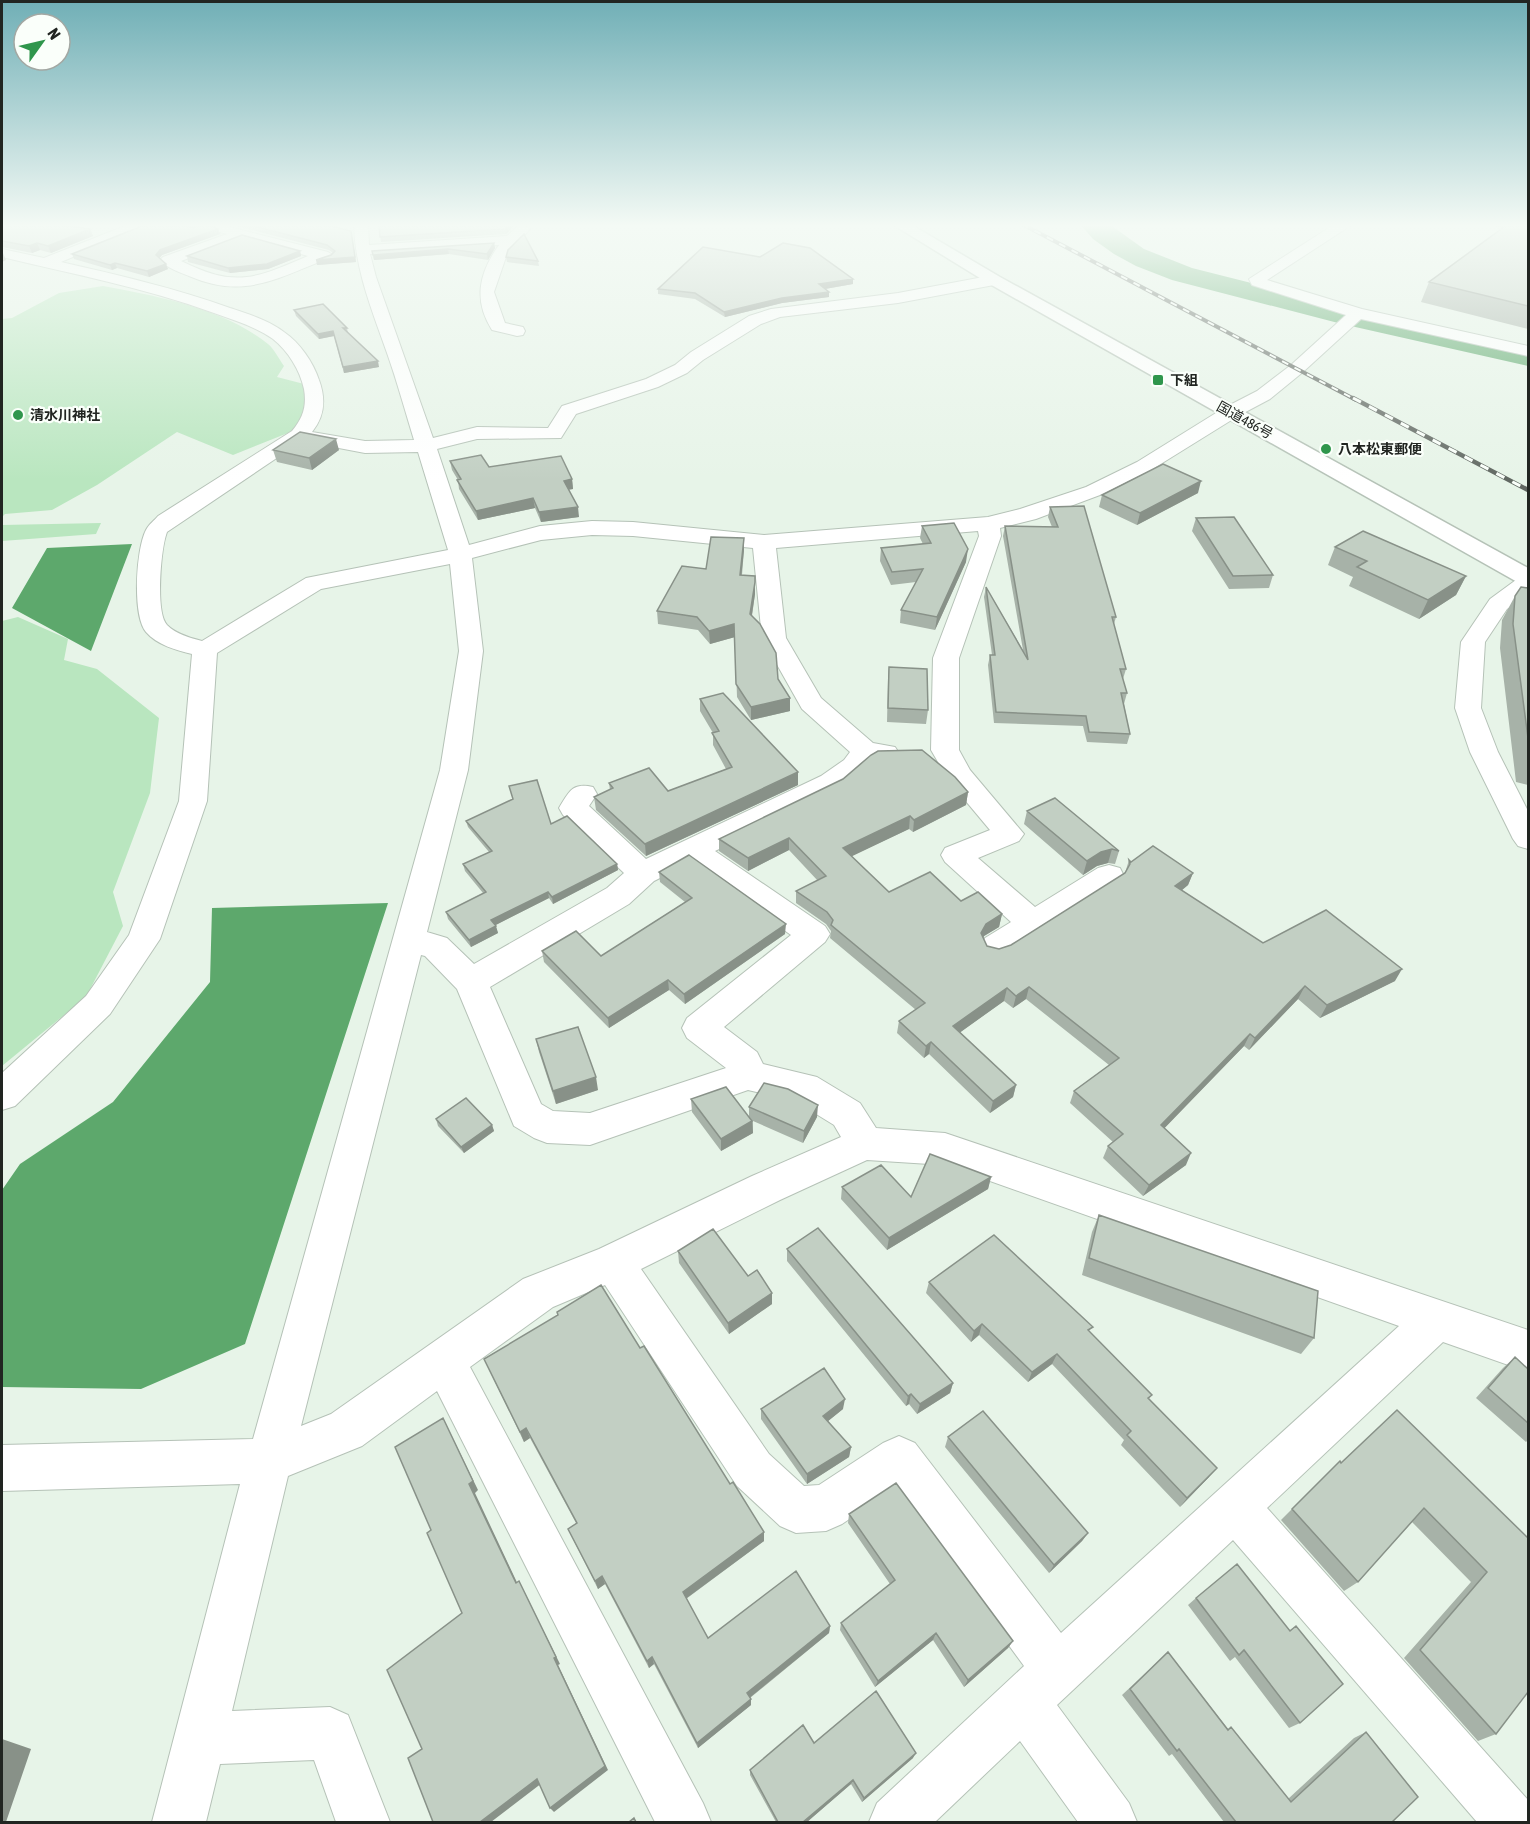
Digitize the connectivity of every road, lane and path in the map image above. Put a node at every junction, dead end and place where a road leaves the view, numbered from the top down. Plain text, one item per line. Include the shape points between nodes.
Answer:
1 (218, 309) edge
2 (380, 309) edge
3 (492, 309) edge
4 (802, 309) edge
5 (1046, 309) edge
6 (1334, 309) edge
7 (1355, 316) junction
8 (516, 331) dead end
9 (1528, 351) edge
10 (1231, 412) junction
11 (299, 435) junction
12 (427, 446) junction
13 (988, 524) junction
14 (765, 542) junction
15 (460, 553) junction
16 (1528, 578) edge
17 (1528, 582) edge
18 (205, 650) junction
19 (865, 751) junction
20 (926, 751) junction
21 (583, 794) dead end
22 (1528, 839) edge
23 (693, 850) junction
24 (644, 873) junction
25 (1109, 876) dead end
26 (1033, 924) junction
27 (409, 940) junction
28 (996, 947) edge
29 (471, 982) junction
30 (748, 1075) junction
31 (2, 1095) edge
32 (865, 1144) junction
33 (613, 1262) junction
34 (1437, 1319) junction
35 (1528, 1352) edge
36 (444, 1361) junction
37 (269, 1461) junction
38 (2, 1468) edge
39 (1233, 1506) junction
40 (1040, 1686) junction
41 (199, 1739) junction
42 (179, 1822) edge
43 (363, 1822) edge
44 (684, 1822) edge
45 (896, 1822) edge
46 (1110, 1822) edge
47 (1512, 1822) edge

1 - 11 street via 283,339 296,352 310,379 315,400 312,418
2 - 12 street
3 - 8 street via 498,326
4 - 12 street via 755,320 681,369 652,383 569,410 554,434 477,433
5 - 10 highway, 国道486号
6 - 7 street
7 - 9 street
7 - 10 street via 1296,369 1244,408
10 - 13 street via 1093,491
10 - 16 highway, 国道486号
11 - 12 street via 365,447
11 - 18 street via 156,531 149,598 153,625 168,638
12 - 15 street
13 - 14 street
13 - 20 street via 990,536 946,658
14 - 15 street via 591,528 540,533
14 - 19 street via 774,638 812,703
15 - 18 street via 314,583
15 - 27 street via 471,651 454,770
17 - 22 street via 1498,604 1473,642 1468,708 1484,752
18 - 31 street via 193,801 144,939 98,1005
19 - 20 street
19 - 23 street via 854,766 831,783
20 - 26 street via 959,775 1009,834 956,855
21 - 24 street via 573,808
23 - 24 street
23 - 30 street via 814,934 699,1028 746,1062
24 - 29 street via 618,896
25 - 26 street
26 - 28 street
27 - 29 street via 436,947
27 - 37 street
29 - 30 street via 527,1115 546,1127 590,1129
30 - 32 street via 804,1088 847,1114
32 - 33 street
32 - 34 street via 945,1149
33 - 36 street via 538,1293
33 - 40 street via 753,1470 796,1510 826,1508 899,1459
34 - 35 street
34 - 39 street
36 - 37 street via 346,1430
36 - 44 street
37 - 38 street
37 - 41 street
39 - 40 street
39 - 47 street
40 - 45 street
40 - 46 street
41 - 42 street
41 - 43 street via 330,1733

